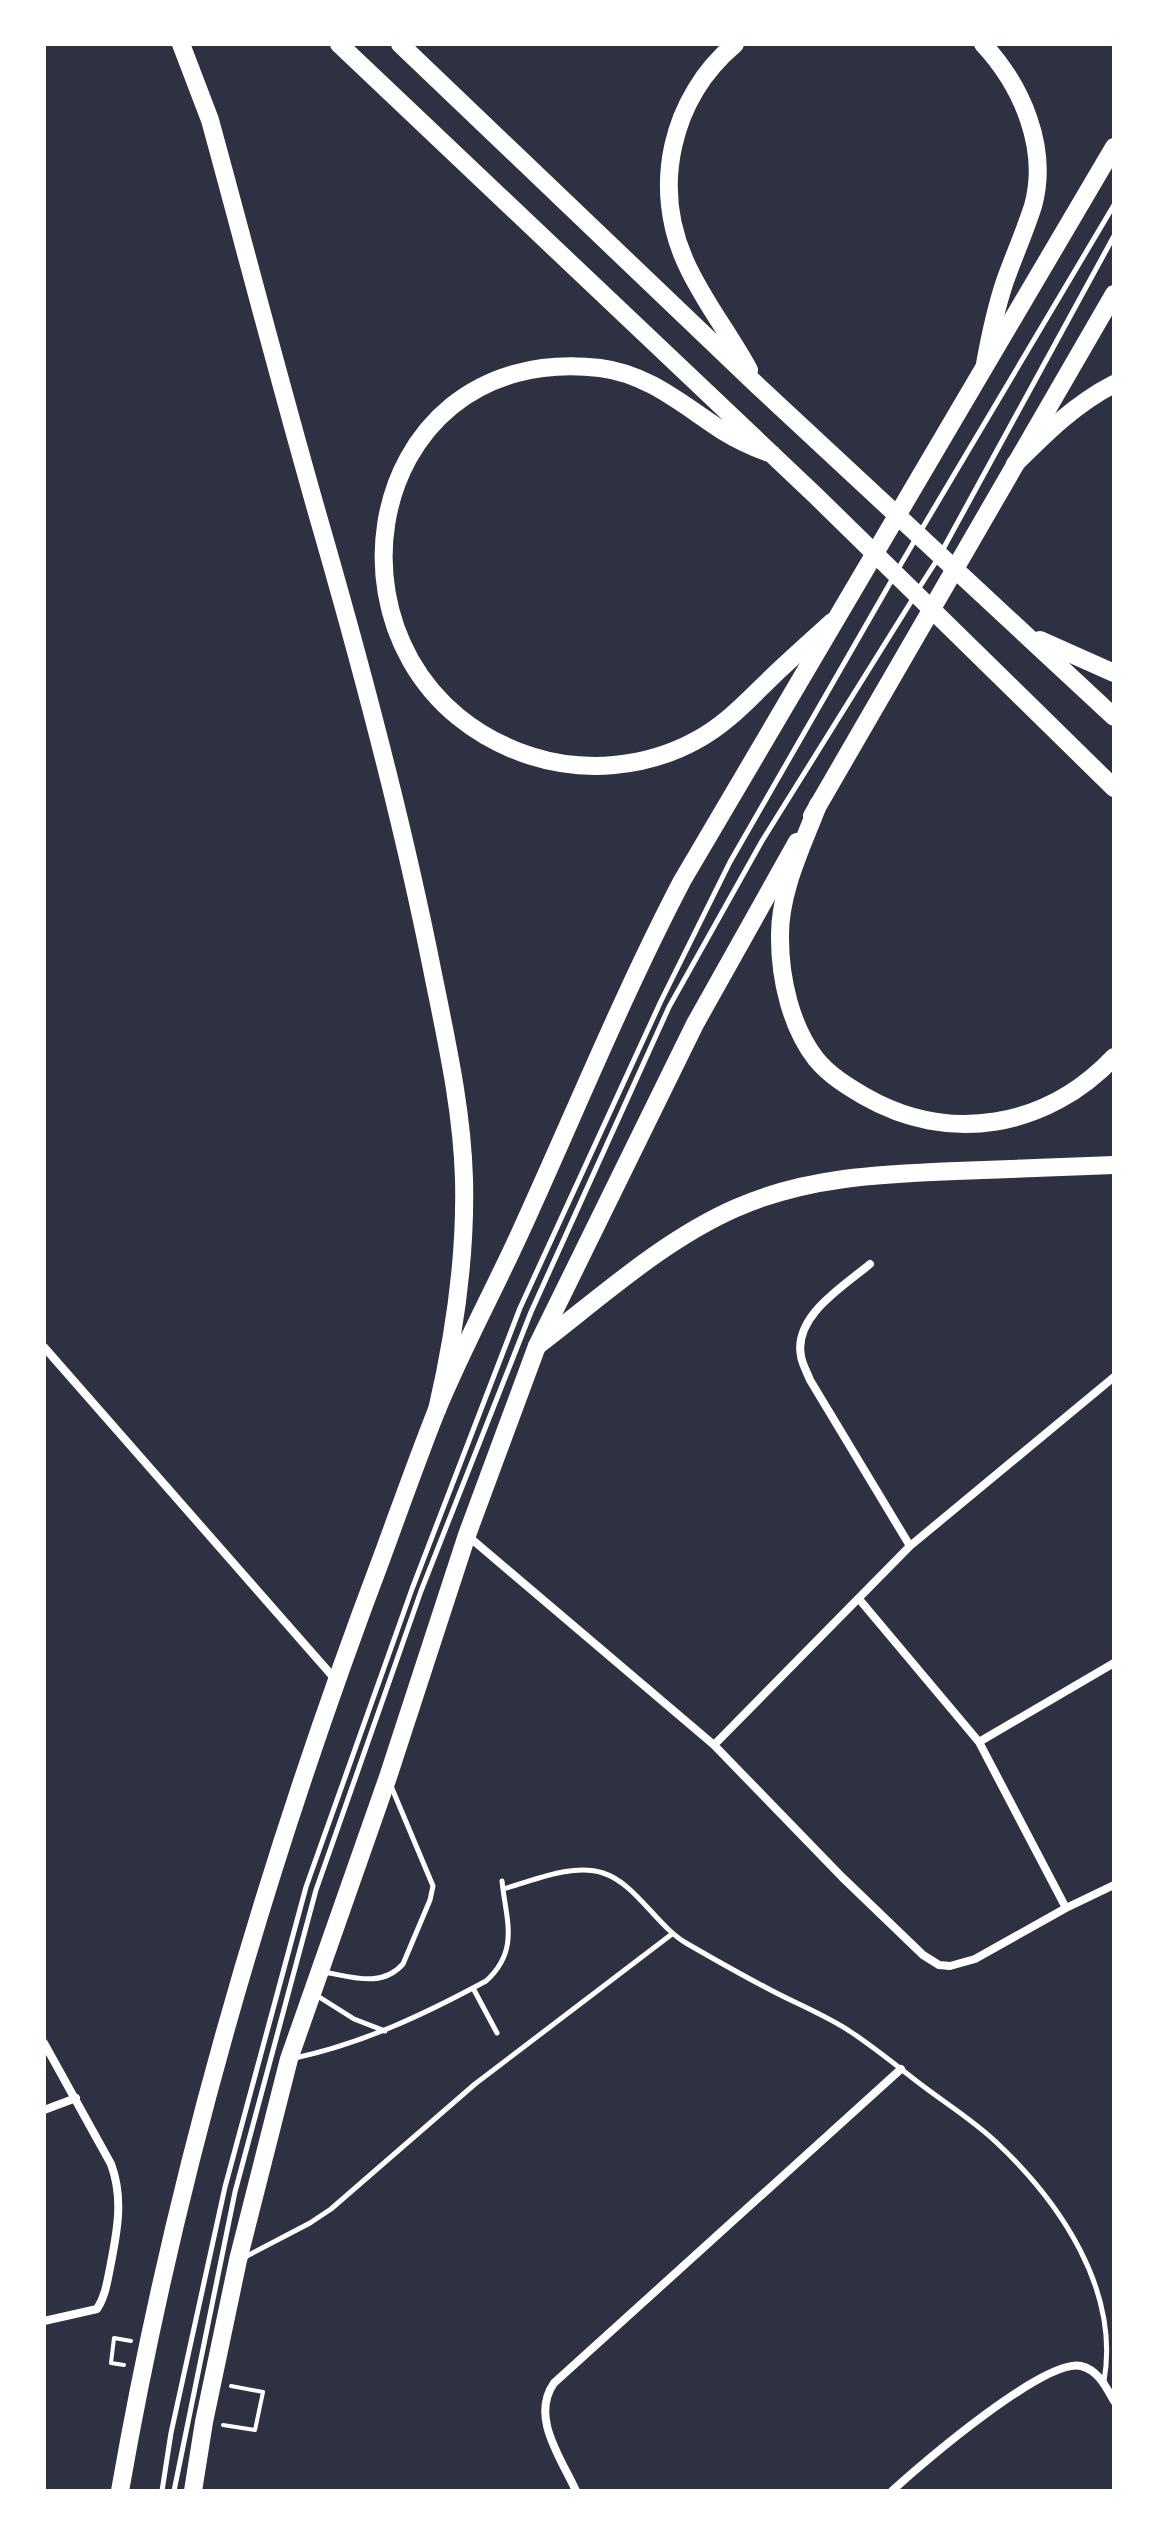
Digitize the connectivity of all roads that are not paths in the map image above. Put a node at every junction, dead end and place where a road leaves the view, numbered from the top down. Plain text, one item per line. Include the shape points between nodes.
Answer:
1 (181, 44) edge
2 (339, 44) edge
3 (400, 44) edge
4 (735, 44) edge
5 (983, 44) edge
6 (1114, 147) edge
7 (1114, 205) edge
8 (1114, 236) edge
9 (1114, 294) edge
10 (985, 364) junction
11 (1114, 384) edge
12 (758, 386) junction
13 (772, 454) junction
14 (1015, 464) junction
15 (832, 622) junction
16 (1026, 634) junction
17 (1114, 673) edge
18 (1114, 717) edge
19 (1110, 786) edge
20 (818, 805) junction
21 (1114, 1057) edge
22 (1114, 1165) edge
23 (870, 1264) dead end
24 (537, 1346) junction
25 (44, 1347) edge
26 (1114, 1377) edge
27 (437, 1410) junction
28 (467, 1535) junction
29 (910, 1546) junction
30 (859, 1599) junction
31 (1114, 1663) edge
32 (335, 1679) junction
33 (979, 1742) junction
34 (714, 1745) junction
35 (388, 1777) junction
36 (502, 1881) dead end
37 (1114, 1885) edge
38 (503, 1889) junction
39 (1066, 1908) junction
40 (672, 1934) junction
41 (319, 1971) junction
42 (473, 1988) junction
43 (311, 1992) junction
44 (386, 2031) junction
45 (497, 2033) dead end
46 (44, 2043) edge
47 (289, 2059) junction
48 (901, 2069) junction
49 (76, 2098) junction
50 (44, 2110) edge
51 (238, 2260) junction
52 (44, 2321) edge
53 (1104, 2382) junction
54 (1114, 2401) edge
55 (120, 2491) edge
56 (162, 2491) edge
57 (174, 2491) edge
58 (193, 2491) edge
59 (576, 2491) edge
60 (892, 2491) edge

1 - 27 highway via 210,120 355,647 423,922 451,1061 460,1119 464,1236 455,1324
2 - 13 highway
3 - 12 highway
4 - 12 highway via 696,87 680,120 668,192 673,229 686,263
5 - 10 highway via 1024,105 1036,154 1033,204 996,310
6 - 10 highway
7 - 56 lane via 852,646 719,882 520,1308 306,1887 225,2187
8 - 57 lane via 948,541 762,841 669,1007 531,1312 421,1591 316,1890 235,2192
9 - 14 highway
10 - 15 highway
11 - 14 highway via 1069,412
12 - 16 highway
13 - 15 highway via 723,431 651,383 615,372 552,367 502,378 457,401 408,459 392,493 384,531 382,569 388,606 421,675 463,720 516,751 576,765 637,762 695,741 745,705
13 - 19 highway
14 - 20 highway
15 - 27 highway via 650,942
16 - 17 highway
16 - 18 highway
20 - 21 highway via 786,889 780,940 793,1013 816,1059 832,1075 899,1113 951,1126 1034,1111 1076,1090
20 - 24 highway via 695,1024
22 - 24 highway via 866,1175 765,1196 675,1242
23 - 29 street via 808,1321 800,1355
24 - 28 highway
25 - 32 street
26 - 29 street
27 - 32 highway
28 - 34 street
28 - 35 highway
29 - 30 street
30 - 33 street
30 - 34 street
31 - 33 street
32 - 55 highway via 267,1881 218,2054 161,2285
33 - 39 street
34 - 39 street via 903,1938 939,1965 975,1959
35 - 41 highway
35 - 41 lane via 432,1878 430,1900 397,1971 370,1980
36 - 38 lane
37 - 39 street
38 - 40 lane via 568,1871 605,1873 621,1882
38 - 42 lane via 509,1943 505,1958 497,1971
40 - 48 lane via 838,2025
40 - 51 lane via 475,2084 331,2209
41 - 43 highway
42 - 44 lane
42 - 45 lane
43 - 44 lane via 354,2019
43 - 47 highway
44 - 47 lane
46 - 49 street
47 - 51 highway
48 - 53 lane via 994,2140 1053,2206 1100,2297 1107,2330
48 - 59 street via 554,2383 544,2414
49 - 50 street
49 - 52 street via 117,2178 120,2212 105,2294 97,2309
51 - 58 highway
53 - 54 street
53 - 60 street via 1081,2366 1048,2374 985,2415

